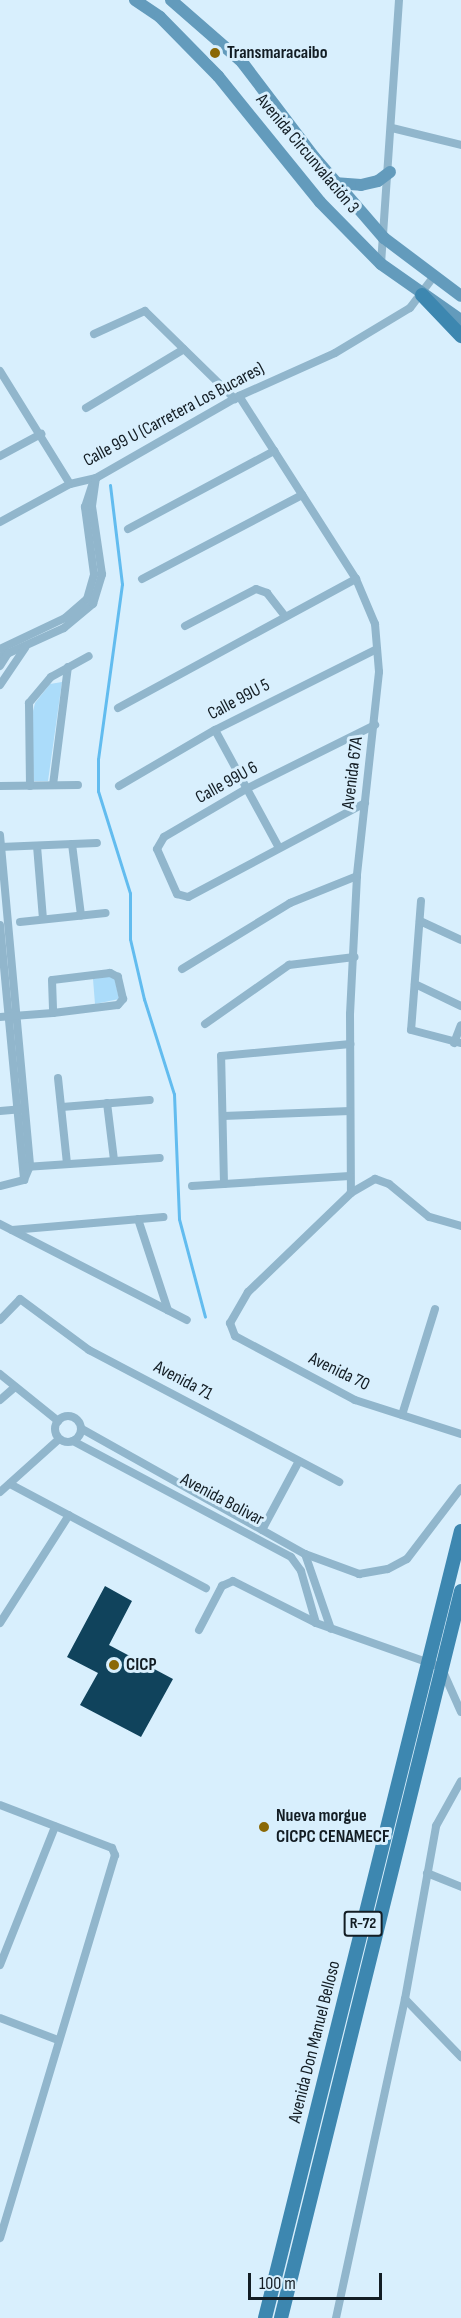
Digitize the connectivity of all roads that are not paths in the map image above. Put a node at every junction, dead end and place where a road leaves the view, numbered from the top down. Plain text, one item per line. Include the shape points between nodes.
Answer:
1 (135, 0) edge
2 (171, 0) edge
3 (399, 0) edge
4 (392, 128) junction
5 (461, 145) edge
6 (390, 172) junction
7 (334, 183) junction
8 (384, 238) junction
9 (381, 264) junction
10 (433, 278) junction
11 (422, 295) junction
12 (461, 296) edge
13 (461, 320) edge
14 (94, 334) dead end
15 (461, 336) edge
16 (184, 349) junction
17 (0, 371) edge
18 (237, 397) junction
19 (86, 408) dead end
20 (41, 434) junction
21 (274, 451) junction
22 (0, 456) edge
23 (96, 478) junction
24 (70, 484) junction
25 (302, 495) junction
26 (0, 522) edge
27 (128, 530) dead end
28 (142, 579) dead end
29 (356, 579) junction
30 (90, 602) junction
31 (285, 616) junction
32 (185, 627) dead end
33 (29, 644) junction
34 (377, 649) junction
35 (3, 653) edge
36 (89, 656) dead end
37 (0, 666) edge
38 (68, 667) junction
39 (0, 685) edge
40 (118, 708) dead end
41 (375, 725) junction
42 (215, 730) junction
43 (53, 785) junction
44 (78, 785) dead end
45 (0, 786) edge
46 (30, 786) junction
47 (119, 786) dead end
48 (248, 788) junction
49 (365, 803) junction
50 (0, 835) edge
51 (97, 843) dead end
52 (72, 844) junction
53 (37, 846) junction
54 (0, 847) edge
55 (279, 848) junction
56 (357, 876) junction
57 (421, 901) dead end
58 (106, 913) dead end
59 (81, 915) junction
60 (43, 919) junction
61 (420, 921) junction
62 (20, 922) dead end
63 (0, 925) edge
64 (461, 940) edge
65 (355, 957) junction
66 (182, 969) dead end
67 (415, 984) junction
68 (461, 1006) edge
69 (53, 1013) junction
70 (8, 1017) edge
71 (205, 1024) dead end
72 (461, 1025) edge
73 (458, 1043) edge
74 (350, 1044) junction
75 (58, 1078) dead end
76 (150, 1100) dead end
77 (107, 1103) junction
78 (62, 1107) junction
79 (22, 1109) junction
80 (0, 1111) edge
81 (350, 1111) junction
82 (223, 1116) junction
83 (160, 1158) dead end
84 (114, 1160) junction
85 (67, 1164) junction
86 (26, 1166) junction
87 (350, 1176) junction
88 (224, 1184) junction
89 (0, 1186) edge
90 (192, 1186) dead end
91 (351, 1193) junction
92 (163, 1217) dead end
93 (138, 1219) junction
94 (0, 1224) edge
95 (461, 1226) edge
96 (11, 1230) junction
97 (168, 1310) junction
98 (435, 1310) dead end
99 (0, 1320) edge
100 (187, 1320) dead end
101 (0, 1374) edge
102 (15, 1386) junction
103 (0, 1400) edge
104 (402, 1415) junction
105 (58, 1421) junction
106 (82, 1429) junction
107 (461, 1434) edge
108 (59, 1439) junction
109 (73, 1441) junction
110 (299, 1461) junction
111 (339, 1482) dead end
112 (10, 1484) junction
113 (461, 1488) edge
114 (0, 1492) edge
115 (69, 1515) junction
116 (262, 1530) junction
117 (461, 1531) edge
118 (305, 1554) junction
119 (206, 1588) dead end
120 (460, 1599) edge
121 (0, 1623) edge
122 (316, 1623) junction
123 (331, 1629) junction
124 (199, 1630) dead end
125 (434, 1665) junction
126 (461, 1712) edge
127 (461, 1781) edge
128 (0, 1806) edge
129 (55, 1827) junction
130 (427, 1874) junction
131 (461, 1887) edge
132 (0, 1965) edge
133 (405, 1999) junction
134 (0, 2018) edge
135 (58, 2040) junction
136 (461, 2057) edge
137 (0, 2238) edge
138 (265, 2316) edge
139 (281, 2318) edge
140 (336, 2318) edge

1 - 9 main road, Avenida Circunvalación 3 via 160,17 218,76 321,202
2 - 7 main road, Avenida Circunvalación 3 via 242,62
3 - 4 street
4 - 5 street
4 - 6 street
6 - 7 main road via 378,181 361,185
6 - 8 street
7 - 8 main road, Avenida Circunvalación 3
8 - 9 street
8 - 10 main road, Avenida Circunvalación 3
9 - 11 main road, Avenida Circunvalación 3
10 - 11 street
10 - 12 main road, Avenida Circunvalación 3
11 - 13 main road, Avenida Circunvalación 3
11 - 15 main road
11 - 18 street, Calle 99 U (Carretera Los Bucares) via 335,353
14 - 16 street, Avenida 67A via 145,311
16 - 18 street, Avenida 67A
16 - 19 street
17 - 20 street
18 - 21 street, Avenida 67A
18 - 23 street, Calle 99 U (Carretera Los Bucares)
20 - 22 street
20 - 24 street
21 - 25 street, Avenida 67A
21 - 27 street
23 - 24 street, Calle 99 U (Carretera Los Bucares)
23 - 30 street via 86,497 94,574
24 - 26 street, Calle 99 U (Carretera Los Bucares)
25 - 28 street
25 - 29 street, Avenida 67A
29 - 31 street
29 - 34 street, Avenida 67A via 372,610
30 - 33 street via 64,628
30 - 35 street
31 - 32 street via 267,593 256,589
31 - 40 street
33 - 35 street
33 - 39 street
34 - 41 street, Avenida 67A
34 - 42 street, Calle 99U 5
35 - 37 street
36 - 38 street
38 - 43 street
38 - 46 street via 51,677 29,703
41 - 48 street, Calle 99U 6
41 - 49 street, Avenida 67A
42 - 47 street, Calle 99U 5
42 - 48 street
43 - 44 street
43 - 46 street
45 - 46 street
48 - 55 street
48 - 55 street, Calle 99U 6 via 157,843 160,861 177,894 188,897
49 - 55 street
49 - 56 street, Avenida 67A
50 - 54 street
51 - 52 street
52 - 53 street
52 - 59 street
53 - 54 street
53 - 60 street
54 - 70 street
56 - 65 street, Avenida 67A
56 - 66 street via 290,903
57 - 61 street
58 - 59 street
59 - 60 street
60 - 62 street
61 - 64 street
61 - 67 street
63 - 70 street
65 - 71 street via 289,965
65 - 74 street, Avenida 67A
67 - 68 street
67 - 73 street via 411,1030
69 - 69 street via 122,1003 118,977 111,973 52,980
69 - 70 street
70 - 79 street
72 - 73 street
74 - 81 street, Avenida 67A
74 - 82 street via 221,1056
75 - 78 street
76 - 77 street
77 - 78 street
77 - 84 street
78 - 85 street
79 - 80 street
79 - 86 street
81 - 82 street
81 - 87 street, Avenida 67A
82 - 88 street
83 - 84 street
84 - 85 street
85 - 86 street
86 - 89 street via 24,1180
87 - 88 street
87 - 91 street, Avenida 67A
88 - 90 street
91 - 95 street via 381,1179 429,1217
91 - 104 street, Avenida 70 via 234,1309 230,1323 235,1336 355,1400
92 - 93 street
93 - 96 street
93 - 97 street
94 - 96 street
96 - 97 street
97 - 100 street
98 - 104 street
99 - 110 street, Avenida 71 via 18,1298 89,1350
101 - 102 street
102 - 103 street
102 - 105 street
104 - 107 street, Avenida 70
105 - 106 street via 71,1416
105 - 108 street
106 - 109 street
106 - 116 street
108 - 109 street, Avenida Bolivar
108 - 112 street
109 - 122 street, Avenida Bolivar via 291,1557 301,1571
110 - 111 street, Avenida 71
110 - 116 street
112 - 114 street
112 - 115 street
113 - 118 street via 421,1545 388,1569 359,1574
115 - 119 street
115 - 121 street
116 - 118 street
117 - 125 main road, Avenida Don Manuel Belloso / R-72
118 - 123 street
120 - 125 main road, Avenida Don Manuel Belloso / R-72
122 - 123 street
122 - 124 street via 233,1581 222,1586
123 - 125 street
125 - 126 street
125 - 138 main road, Avenida Don Manuel Belloso / R-72
125 - 139 main road, Avenida Don Manuel Belloso / R-72
127 - 130 street via 436,1826
128 - 129 street
129 - 132 street
129 - 135 street via 112,1848 115,1854
130 - 131 street
130 - 133 street
133 - 136 street
133 - 140 street
134 - 135 street
135 - 137 street

